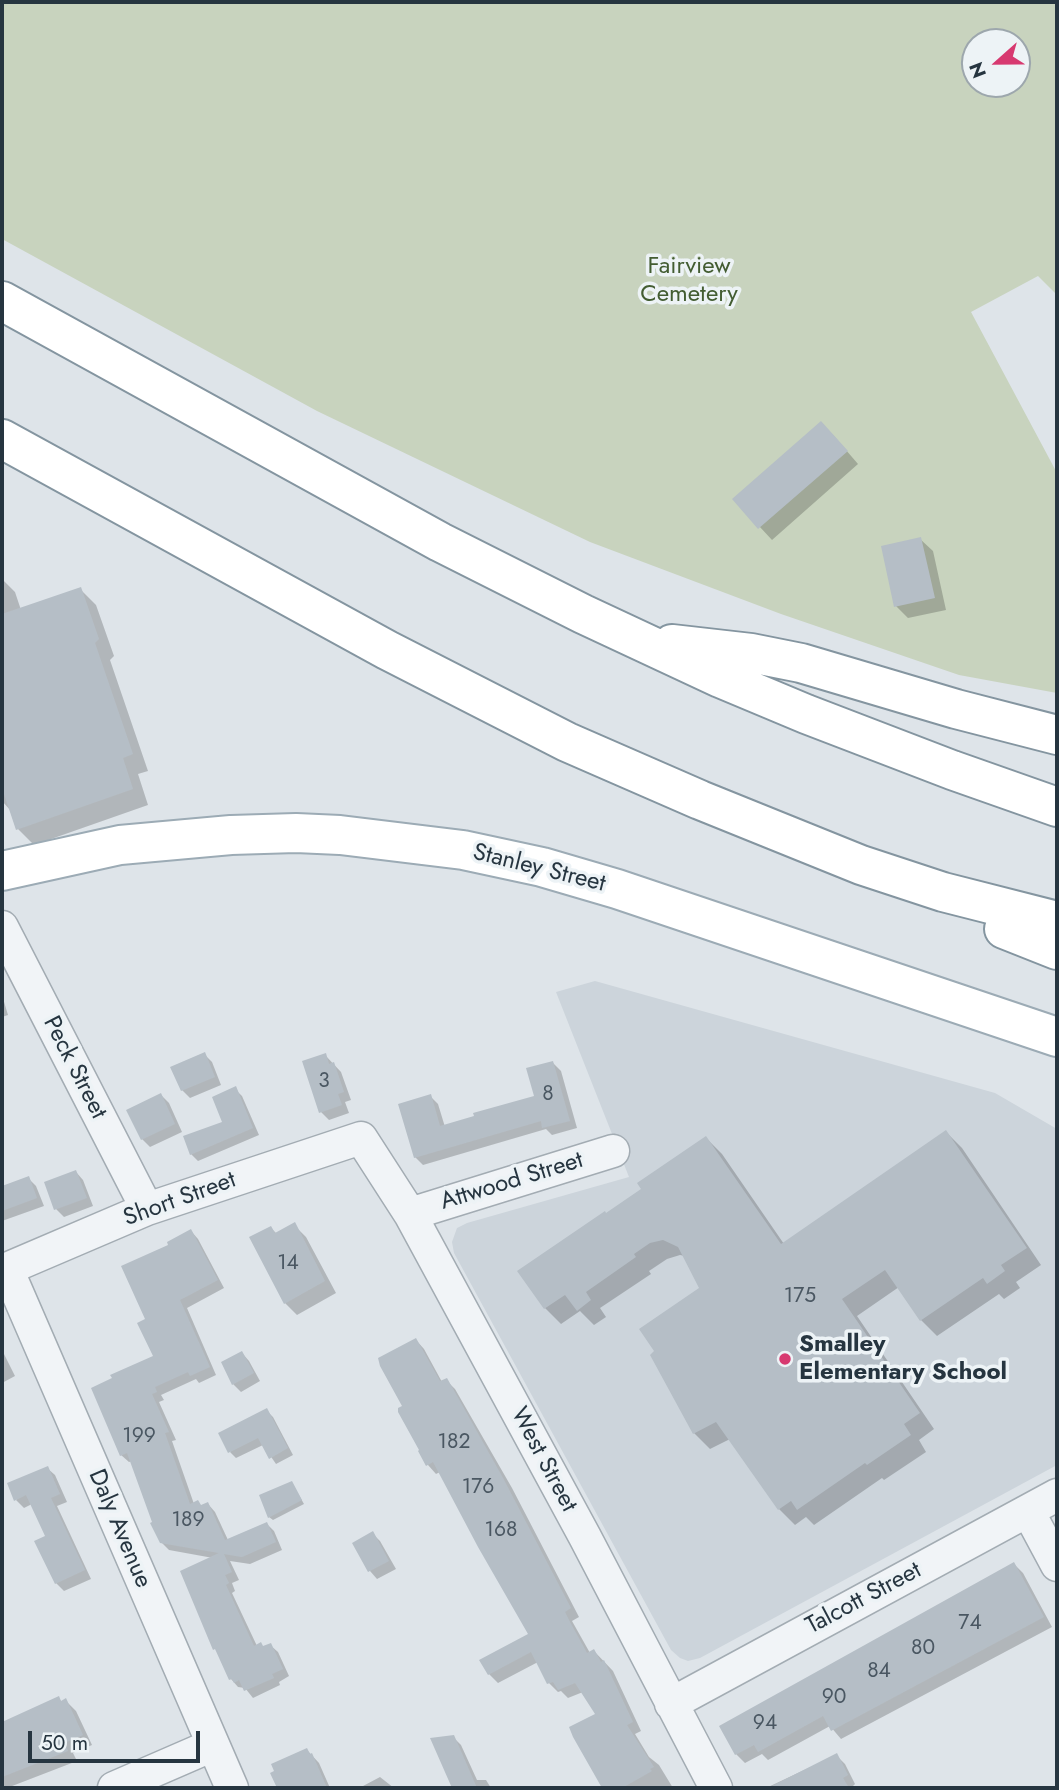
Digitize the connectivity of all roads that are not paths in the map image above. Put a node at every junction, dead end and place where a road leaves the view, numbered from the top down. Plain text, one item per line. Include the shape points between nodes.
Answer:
1 (2, 301) edge
2 (2, 439) edge
3 (642, 642) junction
4 (1057, 735) edge
5 (1057, 807) edge
6 (2, 871) edge
7 (898, 878) junction
8 (1057, 921) edge
9 (2, 927) edge
10 (1057, 950) edge
11 (1057, 1037) edge
12 (361, 1138) joint
13 (613, 1151) dead end
14 (147, 1209) junction
15 (410, 1214) junction
16 (5, 1270) edge
17 (1057, 1494) edge
18 (1028, 1511) junction
19 (1057, 1565) edge
20 (671, 1704) junction
21 (213, 1745) junction
22 (114, 1788) edge
23 (232, 1788) edge
24 (716, 1788) edge

1 - 3 main road via 440,542
2 - 7 main road via 512,715 712,805
3 - 4 main road via 781,659
3 - 5 main road via 844,730
6 - 11 main road, Stanley Street via 120,845 231,835 340,835 463,850 617,889
7 - 8 main road
7 - 10 main road
9 - 14 street, Peck Street
12 - 14 street, Short Street
12 - 15 street, West Street
13 - 15 street, Attwood Street
14 - 16 street, Short Street
15 - 20 street, West Street
16 - 21 street, Daly Avenue
17 - 18 street, Talcott Street
18 - 19 street
18 - 20 street, Talcott Street
20 - 24 street, West Street
21 - 22 street
21 - 23 street, Daly Avenue

